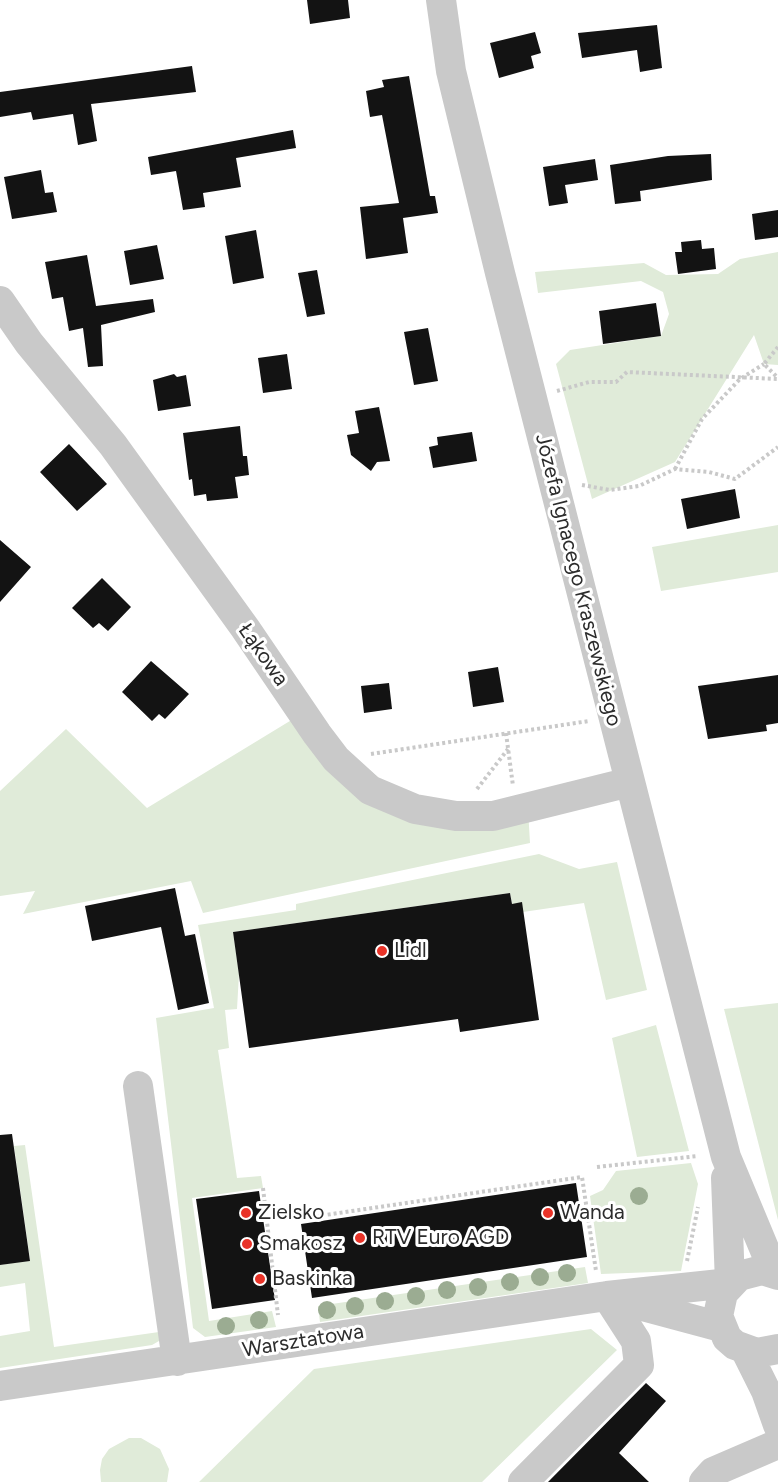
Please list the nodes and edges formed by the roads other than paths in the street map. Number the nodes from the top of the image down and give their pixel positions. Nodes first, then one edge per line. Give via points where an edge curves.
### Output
1 (441, 0) edge
2 (0, 301) edge
3 (630, 782) junction
4 (138, 1086) dead end
5 (709, 1159) junction
6 (776, 1273) edge
7 (730, 1283) junction
8 (602, 1288) junction
9 (721, 1327) junction
10 (778, 1349) edge
11 (746, 1351) junction
12 (177, 1361) junction
13 (0, 1386) edge
14 (778, 1425) edge
15 (778, 1444) edge
16 (523, 1482) edge
17 (704, 1482) edge

1 - 3 street, Józefa Ignacego Kraszewskiego via 451,70 600,722
2 - 3 street, Łąkowa via 29,343 113,445 336,759 370,790 415,809 456,816 493,816
3 - 5 street, Józefa Ignacego Kraszewskiego
4 - 12 street
5 - 6 street, Józefa Ignacego Kraszewskiego
5 - 7 street, Józefa Ignacego Kraszewskiego
6 - 7 street, Warsztatowa via 750,1271
7 - 8 street, Warsztatowa
7 - 9 street via 719,1304
8 - 9 street, Warsztatowa
8 - 12 street, Warsztatowa
8 - 16 street via 636,1341 639,1365
9 - 11 street via 727,1338
10 - 11 street
11 - 14 street
12 - 13 street, Warsztatowa
15 - 17 street via 713,1472

